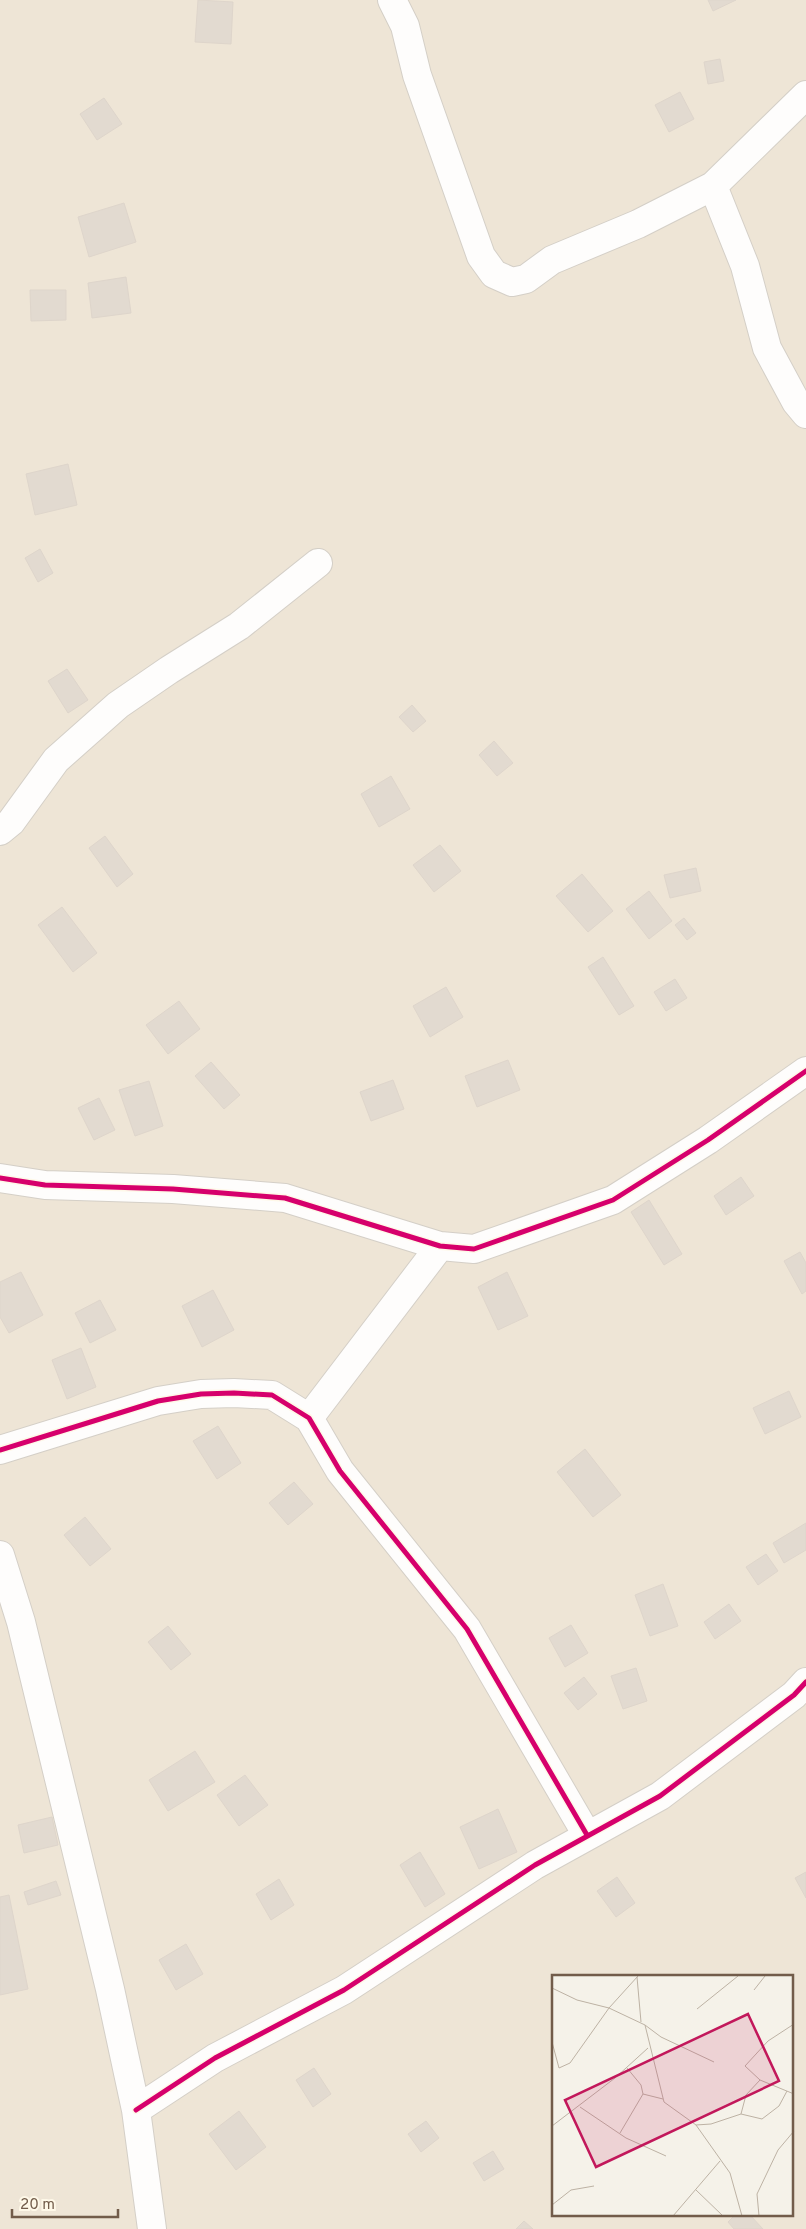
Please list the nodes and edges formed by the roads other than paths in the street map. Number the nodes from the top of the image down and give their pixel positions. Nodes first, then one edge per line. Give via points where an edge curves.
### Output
1 (392, 0) edge
2 (806, 95) edge
3 (713, 186) junction
4 (806, 414) edge
5 (318, 563) dead end
6 (0, 831) edge
7 (806, 1071) edge
8 (0, 1178) edge
9 (440, 1246) junction
10 (309, 1418) junction
11 (0, 1450) edge
12 (0, 1556) edge
13 (806, 1682) edge
14 (587, 1835) junction
15 (136, 2110) junction
16 (152, 2229) edge

1 - 3 street via 405,26 417,75 481,256 494,274 512,282 526,279 552,260 638,224
2 - 3 street
3 - 4 street via 745,266 767,348 796,402
5 - 6 street via 239,626 118,705 56,760 11,822
7 - 9 street via 708,1140 614,1200 474,1250
8 - 9 street via 45,1185 173,1189 285,1198
9 - 10 street
10 - 11 street via 272,1396 201,1394 158,1401
10 - 14 street via 340,1471 467,1629
12 - 15 street via 21,1622 108,1980
13 - 14 street via 794,1695 660,1796
14 - 15 street via 518,1875 344,1990 215,2058
15 - 16 street

